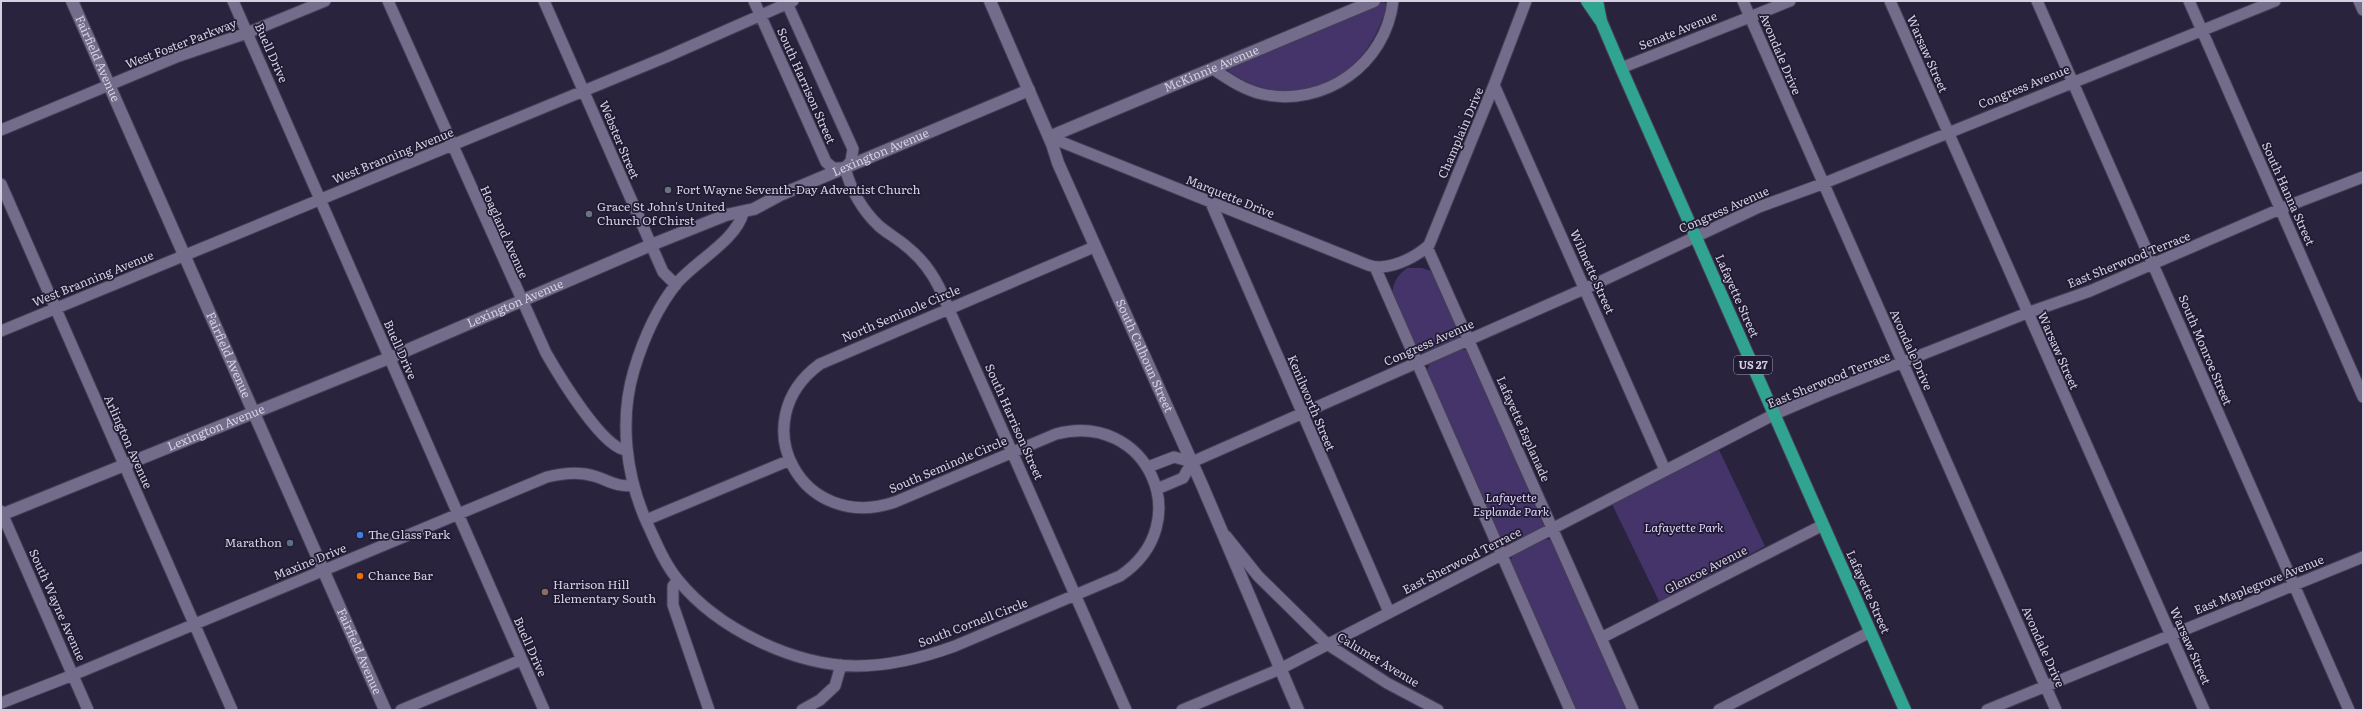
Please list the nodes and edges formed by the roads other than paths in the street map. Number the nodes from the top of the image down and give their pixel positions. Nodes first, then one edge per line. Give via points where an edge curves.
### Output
1 (72, 1) edge
2 (233, 1) edge
3 (325, 1) edge
4 (388, 1) edge
5 (544, 1) edge
6 (754, 1) edge
7 (990, 1) edge
8 (1374, 1) edge
9 (1393, 1) edge
10 (1526, 1) edge
11 (1587, 1) edge
12 (1597, 1) edge
13 (1743, 1) edge
14 (1790, 1) edge
15 (1890, 1) edge
16 (2037, 1) edge
17 (2189, 1) edge
18 (2275, 1) edge
19 (2359, 1) edge
20 (789, 2) edge
21 (2363, 10) edge
22 (760, 15) junction
23 (1750, 16) junction
24 (1601, 21) junction
25 (2202, 31) junction
26 (247, 33) junction
27 (1621, 68) junction
28 (1213, 69) junction
29 (2072, 82) junction
30 (1494, 85) junction
31 (109, 86) junction
32 (1029, 90) junction
33 (584, 91) junction
34 (1, 130) edge
35 (1947, 133) junction
36 (1049, 137) junction
37 (452, 145) junction
38 (845, 168) junction
39 (2363, 177) edge
40 (1, 184) edge
41 (1822, 184) junction
42 (320, 200) junction
43 (1211, 203) junction
44 (2280, 209) junction
45 (743, 213) junction
46 (1695, 236) junction
47 (651, 245) junction
48 (1094, 247) junction
49 (1427, 247) junction
50 (185, 255) junction
51 (2154, 265) junction
52 (1376, 267) junction
53 (676, 284) junction
54 (1585, 288) junction
55 (521, 302) junction
56 (56, 308) junction
57 (950, 308) junction
58 (2027, 313) junction
59 (1, 331) edge
60 (1470, 339) junction
61 (389, 358) junction
62 (1417, 362) junction
63 (1903, 363) junction
64 (2363, 397) edge
65 (252, 412) junction
66 (1301, 413) junction
67 (1775, 414) junction
68 (627, 450) junction
69 (1012, 452) junction
70 (790, 460) junction
71 (1192, 462) junction
72 (124, 464) junction
73 (1148, 467) junction
74 (1665, 470) junction
75 (633, 485) junction
76 (1157, 489) junction
77 (1, 513) edge
78 (458, 514) junction
79 (646, 520) junction
80 (1823, 525) junction
81 (1221, 529) junction
82 (1553, 529) junction
83 (1502, 556) junction
84 (2363, 557) edge
85 (322, 571) junction
86 (1258, 576) junction
87 (678, 580) junction
88 (1244, 584) junction
89 (2292, 584) junction
90 (1076, 595) junction
91 (1389, 612) junction
92 (194, 625) junction
93 (1870, 632) junction
94 (2171, 635) junction
95 (1601, 638) junction
96 (1327, 644) junction
97 (521, 660) junction
98 (841, 665) junction
99 (1280, 669) junction
100 (73, 675) junction
101 (2046, 686) junction
102 (1, 703) edge
103 (88, 710) edge
104 (232, 710) edge
105 (385, 710) edge
106 (401, 710) edge
107 (544, 710) edge
108 (709, 710) edge
109 (802, 710) edge
110 (1126, 710) edge
111 (1182, 710) edge
112 (1298, 710) edge
113 (1438, 710) edge
114 (1570, 710) edge
115 (1633, 710) edge
116 (1720, 710) edge
117 (1905, 710) edge
118 (1987, 710) edge
119 (2056, 710) edge
120 (2204, 710) edge
121 (2349, 710) edge

1 - 31 street, Fairfield Avenue
2 - 26 street, Buell Drive
3 - 26 street, West Foster Parkway
4 - 37 street, Hoagland Avenue
5 - 33 street, Webster Street
6 - 22 street, South Harrison Street
7 - 32 street, South Calhoun Street
8 - 28 street, McKinnie Avenue
9 - 28 street via 1385,31 1371,56 1348,77 1320,92 1288,97 1262,94 1228,79
10 - 30 street, Champlain Drive
11 - 24 highway, US 27
12 - 24 highway, Lafayette Street / US 27
13 - 23 street, Avondale Drive
14 - 23 street, Senate Avenue
15 - 35 street, Warsaw Street
16 - 29 street, South Monroe Street
17 - 25 street, South Hanna Street
18 - 25 street, Congress Avenue
19 - 21 street
20 - 22 street, West Branning Avenue
20 - 38 street, South Harrison Street via 853,149 851,161
22 - 33 street, West Branning Avenue
22 - 38 street, South Harrison Street via 826,162 834,168
23 - 27 street, Senate Avenue
23 - 41 street, Avondale Drive
24 - 27 highway, Lafayette Street / US 27
25 - 29 street, Congress Avenue
25 - 44 street, South Hanna Street
26 - 31 street, West Foster Parkway via 179,56
26 - 42 street, Buell Drive
27 - 46 highway, Lafayette Street / US 27
28 - 36 street, McKinnie Avenue
29 - 35 street, Congress Avenue
29 - 51 street, South Monroe Street
30 - 49 street, Champlain Drive
30 - 54 street, Wilmette Street
31 - 34 street, West Foster Parkway
31 - 50 street, Fairfield Avenue
32 - 36 street, South Calhoun Street
32 - 38 street, Lexington Avenue
33 - 37 street, West Branning Avenue
33 - 47 street, Webster Street
35 - 41 street, Congress Avenue
35 - 58 street, Warsaw Street
36 - 43 street, Marquette Drive
36 - 48 street, South Calhoun Street
37 - 42 street, West Branning Avenue
37 - 55 street, Hoagland Avenue
38 - 45 street, Lexington Avenue
38 - 57 street, South Harrison Street via 849,182 866,211 880,226 914,252 936,280
39 - 44 street, East Sherwood Terrace
40 - 56 street, Arlington Avenue
41 - 46 street, Congress Avenue via 1759,207
41 - 63 street, Avondale Drive
42 - 50 street, West Branning Avenue
42 - 61 street, Buell Drive
43 - 52 street, Marquette Drive
43 - 66 street, Kenilworth Street
44 - 51 street, East Sherwood Terrace
44 - 64 street, South Hanna Street
45 - 47 street, Lexington Avenue via 726,215
45 - 53 street, South Cornell Circle via 738,227
46 - 54 street, Congress Avenue
46 - 67 highway, Lafayette Street / US 27
47 - 53 street, Webster Street via 663,272
47 - 55 street, Lexington Avenue
48 - 57 street, North Seminole Circle
48 - 71 street, South Calhoun Street
49 - 52 street via 1422,252 1403,260
49 - 60 street, Lafayette Esplanade
50 - 56 street, West Branning Avenue
50 - 65 street, Fairfield Avenue
51 - 58 street, East Sherwood Terrace
51 - 89 street, South Monroe Street
52 - 62 street
53 - 68 street, South Cornell Circle via 649,329 634,372 628,403
54 - 60 street, Congress Avenue
54 - 74 street, Wilmette Street
55 - 61 street, Lexington Avenue
55 - 68 street, Hoagland Avenue via 546,353 569,390 609,441 621,450
56 - 59 street, West Branning Avenue
56 - 72 street, Arlington Avenue
57 - 69 street, South Harrison Street
57 - 70 street, North Seminole Circle via 829,359 813,369 797,387 786,412 784,438
58 - 63 street, East Sherwood Terrace
58 - 94 street, Warsaw Street
60 - 62 street, Congress Avenue
60 - 82 street, Lafayette Esplanade
61 - 65 street, Lexington Avenue
61 - 78 street, Buell Drive
62 - 66 street, Congress Avenue
62 - 83 street
63 - 67 street, East Sherwood Terrace
63 - 101 street, Avondale Drive
65 - 72 street, Lexington Avenue
65 - 85 street, Fairfield Avenue
66 - 71 street, Congress Avenue
66 - 91 street, Kenilworth Street
67 - 74 street, East Sherwood Terrace
67 - 80 highway, Lafayette Street / US 27
68 - 75 street, South Cornell Circle
69 - 70 street, South Seminole Circle via 895,502 862,509 834,504 820,496 799,477
69 - 73 street, South Seminole Circle via 1065,432 1093,431 1118,440
69 - 90 street, South Harrison Street
70 - 79 street
71 - 73 street via 1174,457
71 - 76 street via 1184,478
71 - 81 street, South Calhoun Street
72 - 77 street, Lexington Avenue
72 - 92 street, Arlington Avenue
73 - 76 street, South Cornell Circle
74 - 82 street, East Sherwood Terrace
75 - 78 street, Maxine Drive via 619,486 593,476 562,474 542,479
75 - 79 street, South Cornell Circle
76 - 90 street, South Cornell Circle via 1159,508 1156,529 1143,555 1120,576
77 - 100 street, South Wayne Avenue
78 - 85 street, Maxine Drive
78 - 97 street, Buell Drive
79 - 87 street, South Cornell Circle via 660,551
80 - 93 highway, Lafayette Street / US 27
80 - 95 street, Glencoe Avenue
81 - 86 street, Calumet Avenue
81 - 88 street, South Calhoun Street
82 - 83 street, East Sherwood Terrace
82 - 95 street, Lafayette Esplanade
83 - 91 street, East Sherwood Terrace
83 - 114 street
84 - 89 street, East Maplegrove Avenue
85 - 92 street, Maxine Drive
85 - 105 street, Fairfield Avenue
86 - 88 street
86 - 96 street, Calumet Avenue
87 - 98 street, South Cornell Circle via 718,616 749,636 794,655
87 - 108 street via 673,586 673,605
88 - 99 street, South Calhoun Street
89 - 94 street, East Maplegrove Avenue
89 - 121 street, South Monroe Street
90 - 98 street, South Cornell Circle via 933,654 892,664
90 - 110 street, South Harrison Street
91 - 96 street, East Sherwood Terrace
92 - 100 street, Maxine Drive
92 - 104 street, Arlington Avenue
93 - 116 street
93 - 117 highway, Lafayette Street / US 27
94 - 101 street, East Maplegrove Avenue
94 - 120 street, Warsaw Street
95 - 115 street, Lafayette Esplanade
96 - 99 street, East Sherwood Terrace
96 - 113 street, Calumet Avenue via 1387,683
97 - 106 street
97 - 107 street, Buell Drive
98 - 109 street via 836,686 820,700
99 - 111 street, East Sherwood Terrace
99 - 112 street, South Calhoun Street
100 - 102 street, Maxine Drive
100 - 103 street, South Wayne Avenue
101 - 118 street, East Maplegrove Avenue
101 - 119 street, Avondale Drive

